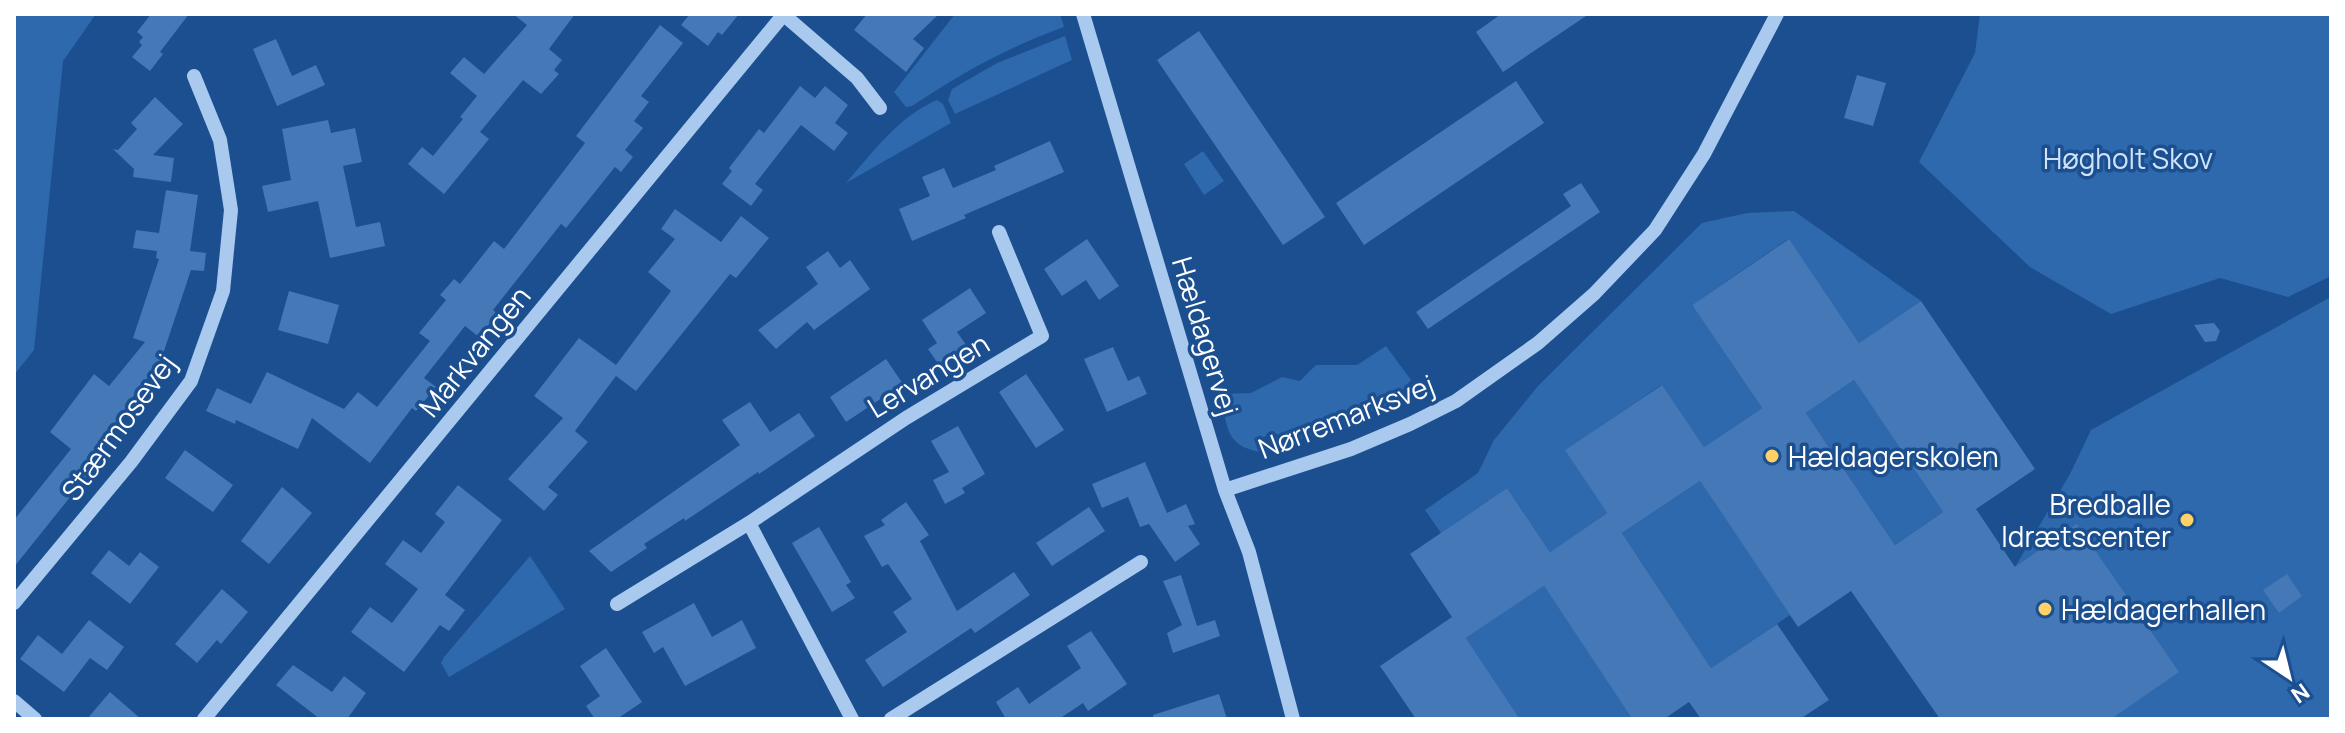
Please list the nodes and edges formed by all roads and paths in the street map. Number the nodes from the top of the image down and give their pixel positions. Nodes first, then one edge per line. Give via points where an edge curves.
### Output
1 (784, 14) edge
2 (1083, 14) edge
3 (1777, 14) edge
4 (194, 76) dead end
5 (880, 108) dead end
6 (999, 232) dead end
7 (1225, 490) junction
8 (749, 523) junction
9 (1141, 562) dead end
10 (14, 603) edge
11 (617, 604) dead end
12 (204, 719) edge
13 (852, 719) edge
14 (891, 719) edge
15 (1293, 719) edge

1 - 5 street, Markvangen via 857,78
1 - 12 street, Markvangen
2 - 7 street, Hældagervej
3 - 7 street, Nørremarksvej via 1704,154 1655,230 1538,343 1456,401 1410,424
4 - 10 street, Stærmosevej via 220,140 231,210 223,291 191,381
6 - 8 street, Lervangen via 1042,336 861,446
7 - 15 street, Hældagervej via 1249,552
8 - 11 street, Lervangen
8 - 13 street
9 - 14 street

